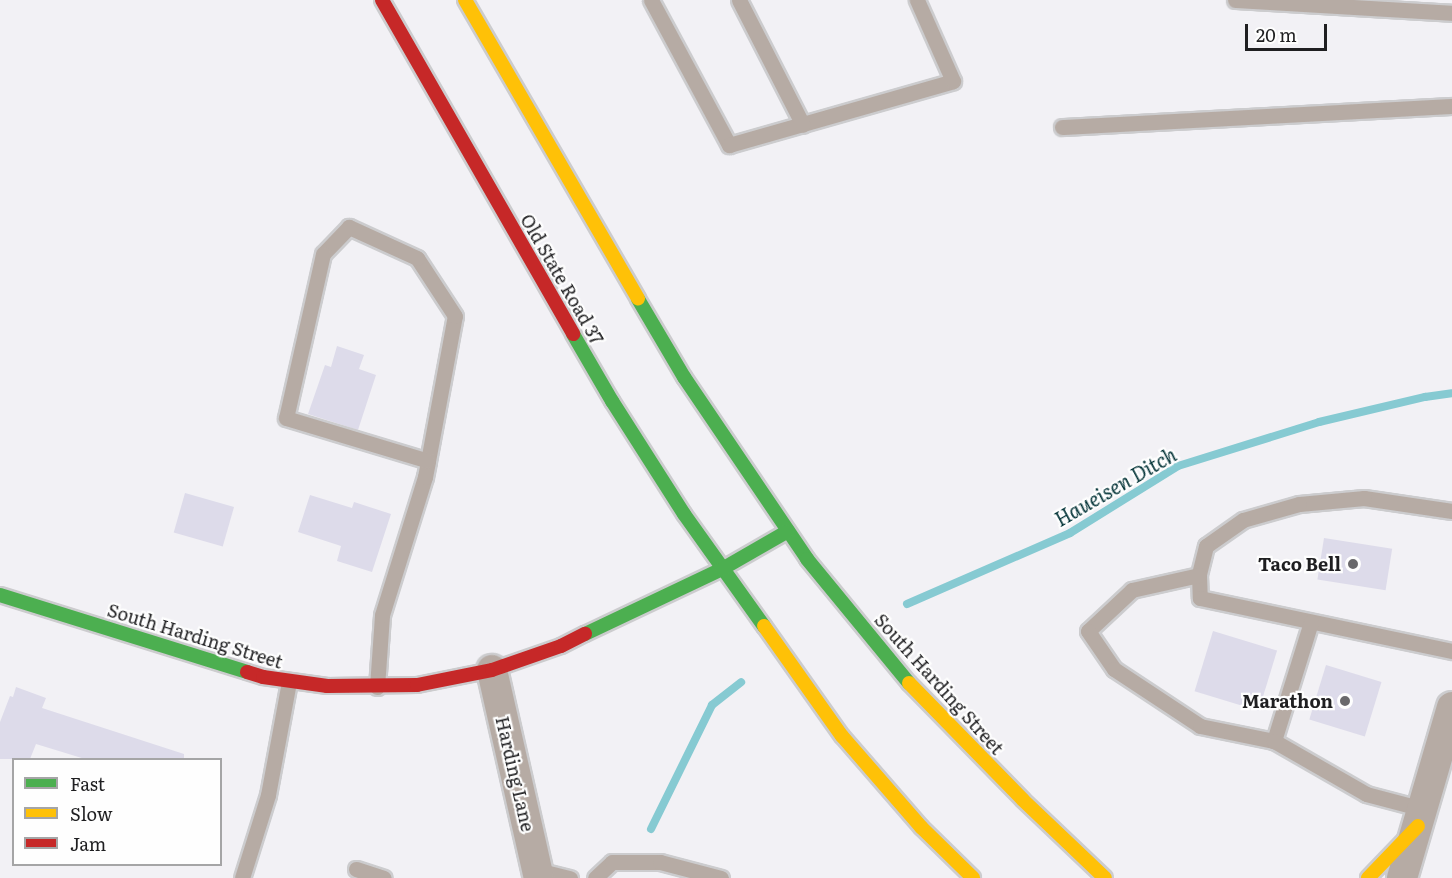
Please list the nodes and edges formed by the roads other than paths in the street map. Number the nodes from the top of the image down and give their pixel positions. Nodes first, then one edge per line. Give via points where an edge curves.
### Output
1 (382, 0) edge
2 (465, 0) edge
3 (651, 0) edge
4 (739, 0) edge
5 (917, 0) edge
6 (1235, 0) edge
7 (1452, 14) edge
8 (1452, 106) edge
9 (803, 125) junction
10 (1062, 127) dead end
11 (428, 460) junction
12 (1452, 511) edge
13 (788, 531) junction
14 (722, 569) junction
15 (1199, 575) junction
16 (0, 595) edge
17 (1311, 622) junction
18 (1452, 651) edge
19 (492, 670) junction
20 (289, 682) junction
21 (377, 687) junction
22 (1452, 707) edge
23 (1274, 741) junction
24 (1446, 745) edge
25 (1421, 818) junction
26 (356, 869) dead end
27 (538, 874) edge
28 (242, 878) edge
29 (384, 878) edge
30 (570, 878) edge
31 (595, 878) edge
32 (721, 878) edge
33 (973, 878) edge
34 (1105, 878) edge
35 (1368, 878) edge
36 (1402, 878) edge

1 - 14 main road, Old State Road 37 via 612,401
2 - 13 main road via 684,377
3 - 9 lane via 729,144
4 - 9 lane
5 - 9 lane via 953,81
6 - 7 lane
8 - 10 lane
11 - 11 lane via 455,316 417,258 350,227 323,254 286,418
11 - 21 lane via 382,615
12 - 15 lane via 1365,498 1299,504 1243,520 1206,546
13 - 14 main road, South Harding Street
13 - 34 main road, South Harding Street via 905,679
14 - 19 main road, South Harding Street via 561,646
14 - 33 main road via 842,736 921,827
15 - 17 lane via 1200,598
15 - 23 lane via 1132,590 1088,631 1114,669 1200,726
16 - 20 main road, South Harding Street via 250,674
17 - 18 lane
17 - 23 lane
19 - 21 main road, South Harding Street via 442,681
19 - 27 street, Harding Lane
20 - 21 main road, South Harding Street
20 - 28 lane via 268,795
22 - 24 street
23 - 25 lane via 1366,794
24 - 25 street
25 - 35 main road
25 - 36 street
26 - 29 lane
27 - 30 lane
31 - 32 lane via 612,862 660,862

